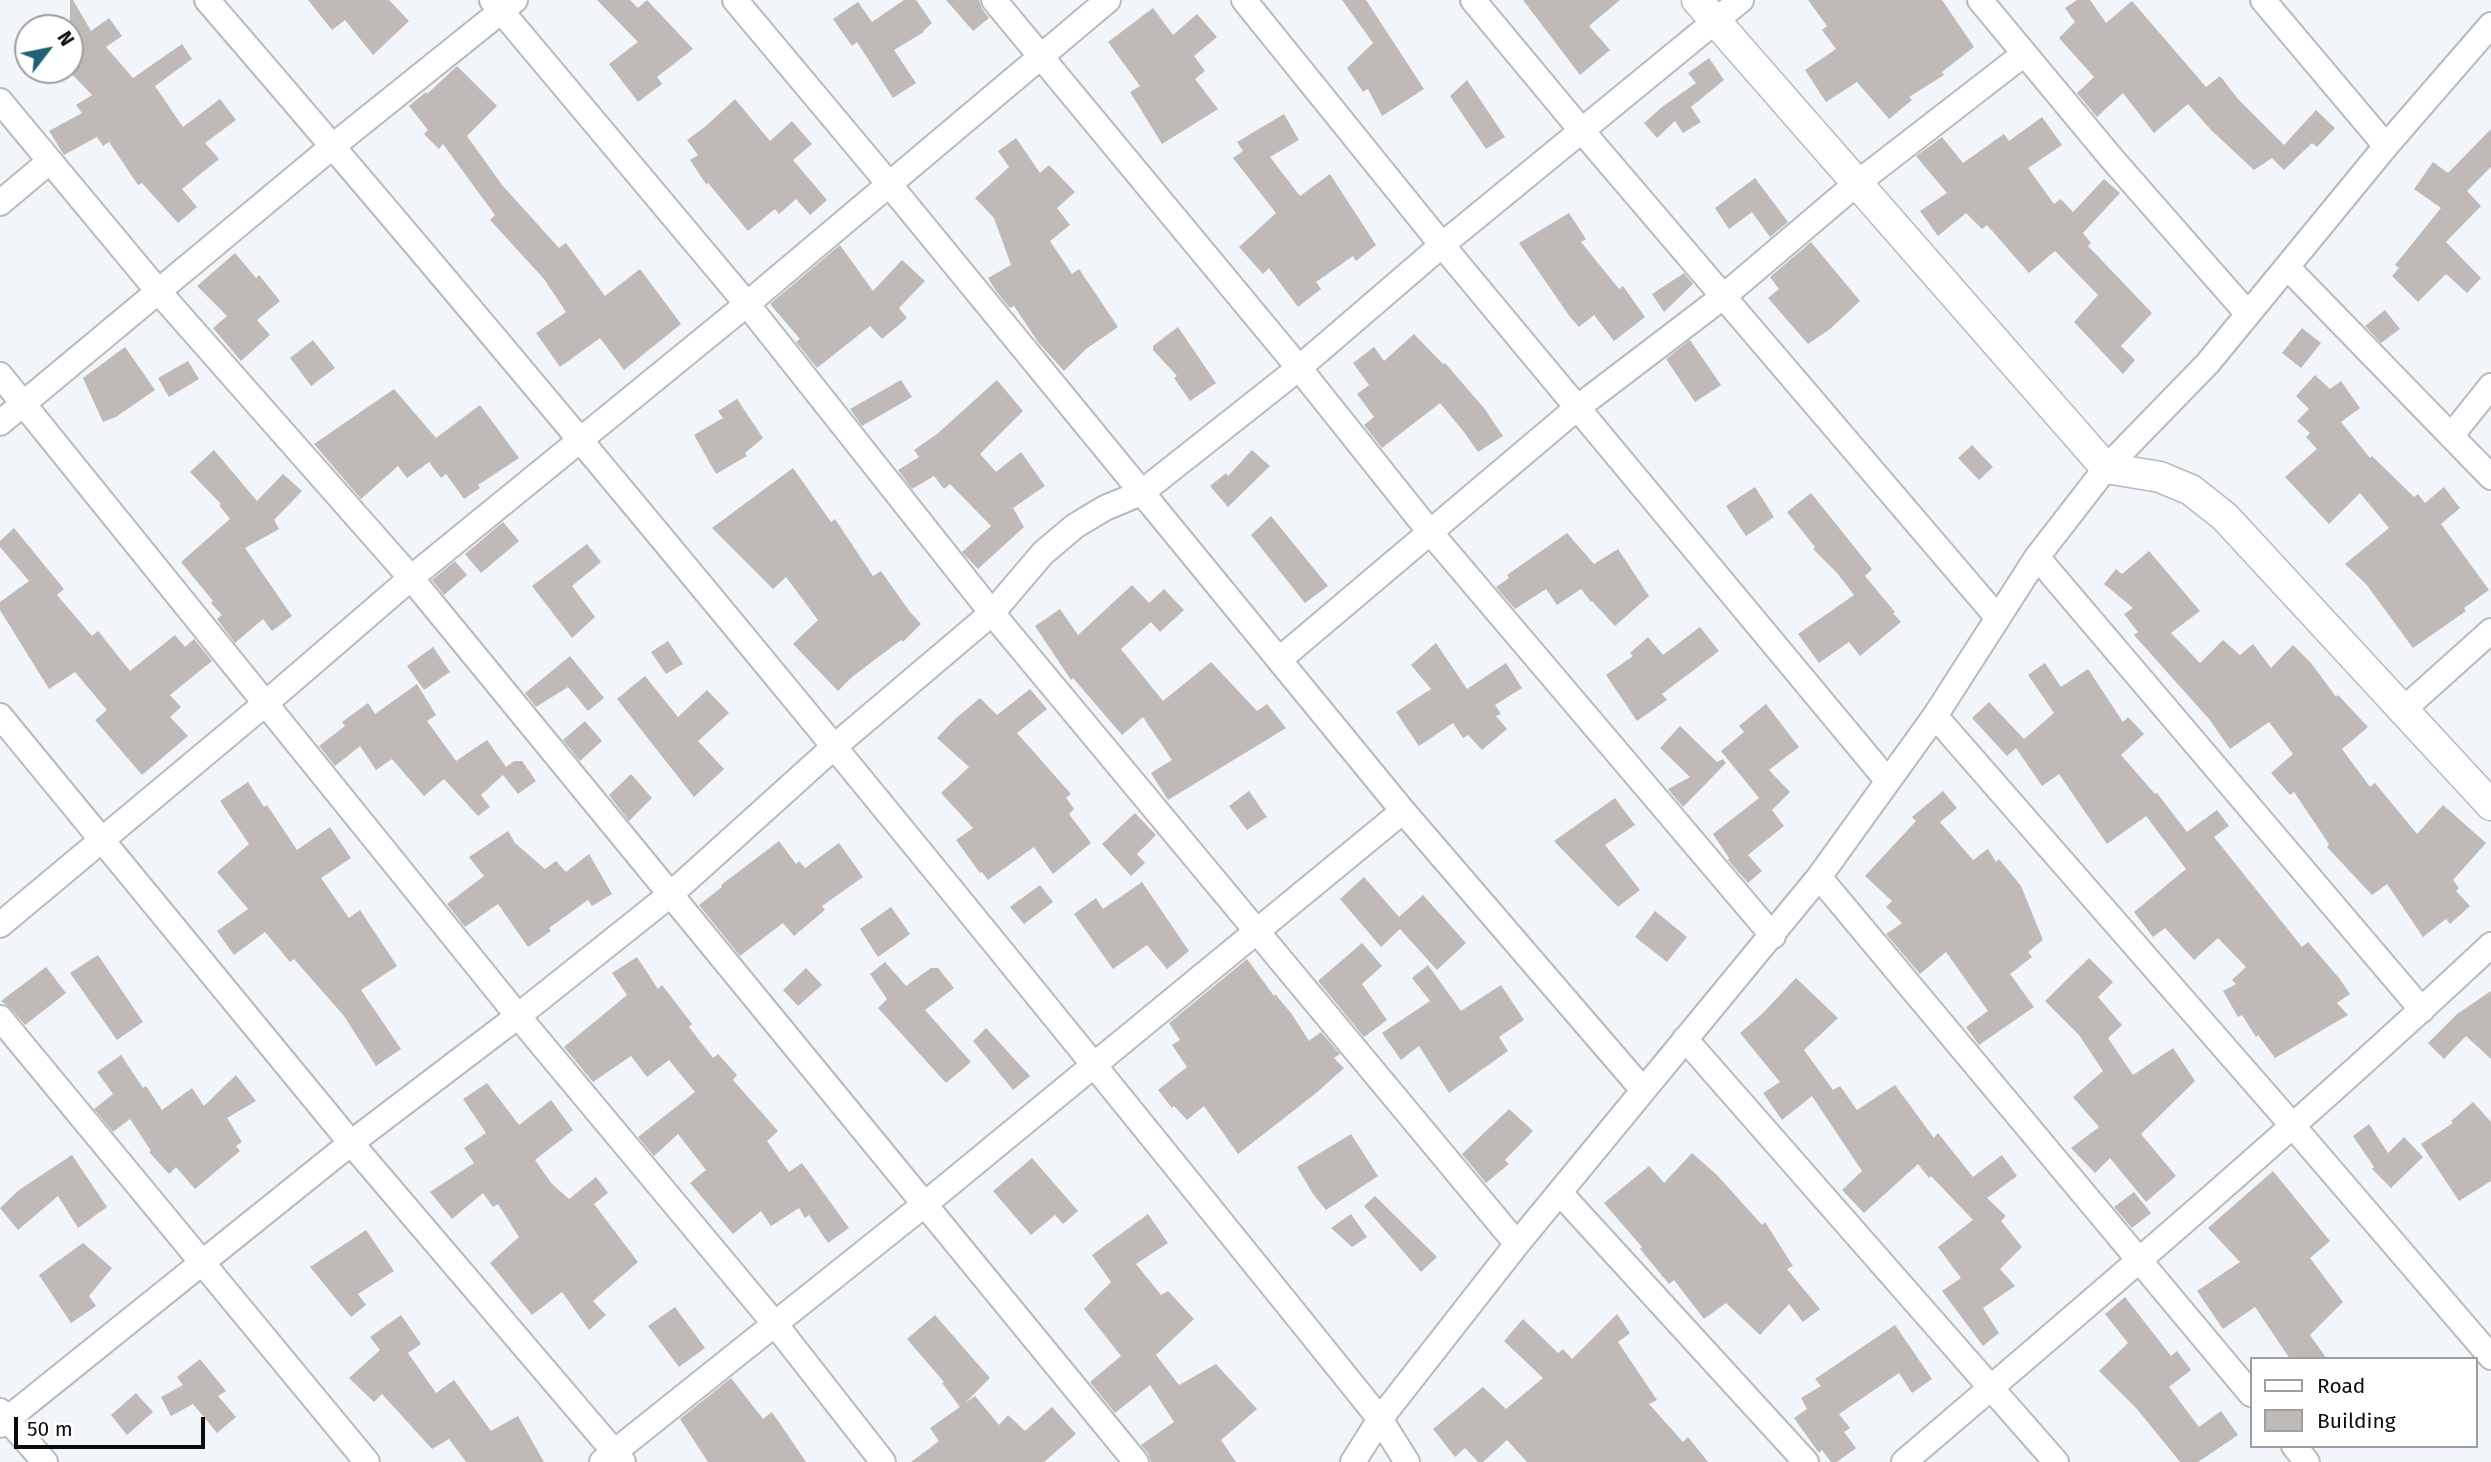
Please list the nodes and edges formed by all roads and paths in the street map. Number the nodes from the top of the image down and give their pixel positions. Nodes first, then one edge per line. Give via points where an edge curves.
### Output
1 (207, 0) edge
2 (735, 0) edge
3 (994, 0) edge
4 (1108, 0) edge
5 (1244, 0) edge
6 (1473, 0) edge
7 (1741, 0) edge
8 (1980, 0) edge
9 (2263, 0) edge
10 (503, 4) edge
11 (1706, 11) edge
12 (2491, 25) edge
13 (2024, 54) junction
14 (1040, 55) junction
15 (0, 101) edge
16 (1582, 131) junction
17 (333, 145) junction
18 (2386, 146) junction
19 (50, 161) junction
20 (889, 184) junction
21 (1856, 184) junction
22 (0, 202) edge
23 (1442, 245) junction
24 (2287, 267) junction
25 (158, 291) junction
26 (1724, 296) junction
27 (747, 304) junction
28 (2248, 314) junction
29 (1299, 368) junction
30 (0, 375) edge
31 (2491, 386) edge
32 (24, 404) junction
33 (1577, 408) junction
34 (0, 423) edge
35 (2451, 436) junction
36 (580, 440) junction
37 (2106, 468) junction
38 (2491, 477) edge
39 (1141, 493) junction
40 (1430, 532) junction
41 (2037, 557) junction
42 (411, 578) junction
43 (992, 613) junction
44 (1998, 618) junction
45 (2491, 631) edge
46 (1280, 659) junction
47 (266, 703) junction
48 (2404, 709) junction
49 (0, 716) edge
50 (1935, 716) junction
51 (835, 746) junction
52 (1887, 780) junction
53 (2491, 805) edge
54 (1402, 811) junction
55 (102, 839) junction
56 (1819, 877) junction
57 (671, 894) junction
58 (0, 925) edge
59 (1257, 931) junction
60 (1773, 936) junction
61 (2491, 945) edge
62 (2422, 1010) junction
63 (518, 1016) junction
64 (0, 1018) edge
65 (1685, 1039) junction
66 (1094, 1064) junction
67 (1643, 1090) junction
68 (2292, 1125) junction
69 (351, 1143) junction
70 (1560, 1193) junction
71 (925, 1204) junction
72 (1517, 1244) junction
73 (2140, 1259) junction
74 (203, 1261) junction
75 (775, 1324) junction
76 (2491, 1357) edge
77 (1992, 1387) junction
78 (2250, 1393) edge
79 (2, 1419) edge
80 (1380, 1419) junction
81 (2296, 1448) edge
82 (613, 1459) edge
83 (45, 1462) edge
84 (367, 1462) edge
85 (883, 1462) edge
86 (1136, 1462) edge
87 (1353, 1462) edge
88 (1407, 1462) edge
89 (1806, 1462) edge
90 (1904, 1462) edge
91 (2056, 1462) edge
92 (2307, 1462) edge

1 - 17 street
2 - 20 street
3 - 14 street
4 - 14 street
5 - 23 street
6 - 16 street
7 - 11 street
8 - 13 street
9 - 18 street
10 - 17 street
10 - 27 street
11 - 16 street
11 - 21 street
12 - 18 street
13 - 21 street
13 - 28 street
14 - 20 street
14 - 29 street
15 - 19 street
16 - 23 street
16 - 26 street
17 - 25 street
17 - 36 street
18 - 24 street
19 - 22 street
19 - 25 street
20 - 27 street
20 - 39 street
21 - 26 street
21 - 37 street
23 - 29 street
23 - 33 street
24 - 28 street
24 - 35 street
25 - 32 street
25 - 42 street
26 - 33 street
26 - 44 street
27 - 36 street
27 - 43 street
28 - 37 street via 2208,363
29 - 39 street
29 - 40 street
30 - 32 street
31 - 35 street
32 - 34 street
32 - 47 street
33 - 40 street
33 - 52 street
35 - 38 street
36 - 42 street
36 - 51 street
37 - 41 street
37 - 48 street via 2160,477 2191,490 2216,510
39 - 43 street via 1075,526 1043,553
39 - 46 street
40 - 46 street
40 - 60 street
41 - 44 street
41 - 62 street
42 - 47 street
42 - 57 street
43 - 51 street
43 - 59 street
44 - 50 street
45 - 48 street
46 - 54 street
47 - 55 street
47 - 63 street
48 - 53 street
49 - 55 street
50 - 52 street
50 - 68 street
51 - 57 street
51 - 66 street
52 - 56 street
54 - 59 street
54 - 67 street
55 - 58 street
55 - 69 street
56 - 60 street
56 - 73 street
57 - 63 street
57 - 71 street
59 - 66 street
59 - 72 street
60 - 65 street
61 - 62 street
62 - 68 street
63 - 69 street
63 - 75 street
64 - 74 street
65 - 67 street
65 - 77 street
66 - 71 street
66 - 80 street
67 - 70 street
68 - 73 street
68 - 76 street
69 - 74 street
69 - 82 street
70 - 72 street
70 - 89 street
71 - 75 street
71 - 86 street
72 - 80 street
73 - 77 street
73 - 78 street
74 - 79 street
74 - 84 street
75 - 82 street
75 - 85 street
77 - 90 street
77 - 91 street
79 - 83 street
80 - 87 street
80 - 88 street
81 - 92 street

